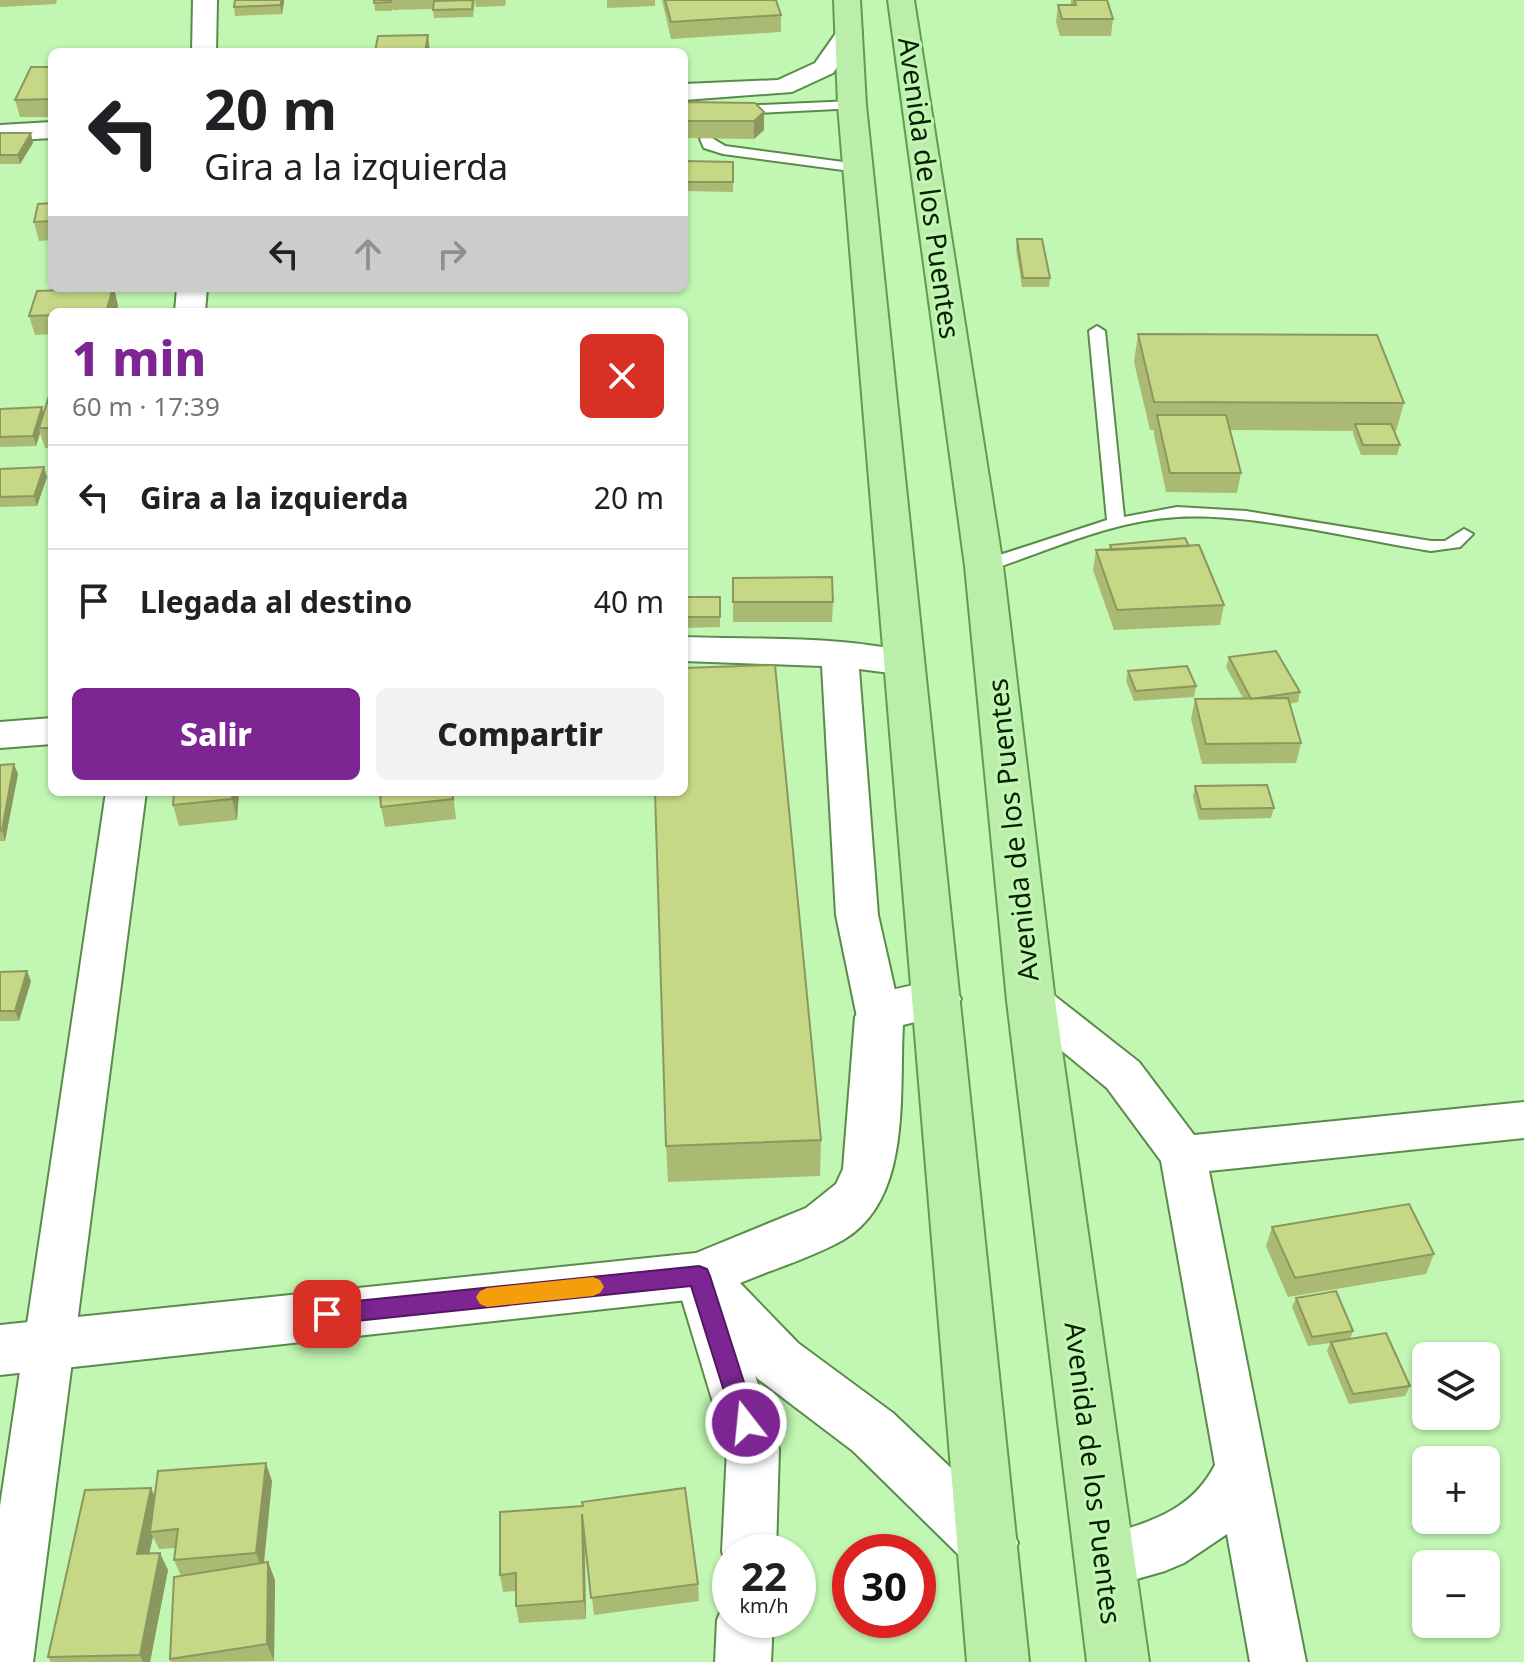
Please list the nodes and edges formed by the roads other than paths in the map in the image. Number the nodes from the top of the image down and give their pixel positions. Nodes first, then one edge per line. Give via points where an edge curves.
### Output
1 (205, 0) edge
2 (901, 0) edge
3 (848, 15) edge
4 (204, 48) edge
5 (688, 92) edge
6 (852, 105) junction
7 (720, 112) edge
8 (48, 130) edge
9 (0, 133) edge
10 (707, 139) edge
11 (858, 168) junction
12 (1097, 331) dead end
13 (1116, 523) junction
14 (1464, 534) dead end
15 (984, 566) junction
16 (688, 649) edge
17 (840, 655) junction
18 (906, 663) junction
19 (48, 731) edge
20 (0, 735) edge
21 (125, 796) edge
22 (937, 999) junction
23 (1031, 1001) junction
24 (879, 1017) junction
25 (1524, 1120) edge
26 (1183, 1155) junction
27 (699, 1276) junction
28 (24, 1346) edge
29 (1240, 1470) junction
30 (750, 1534) edge
31 (988, 1543) junction
32 (1105, 1562) junction
33 (744, 1638) edge
34 (5, 1662) edge
35 (743, 1662) edge
36 (998, 1662) edge
37 (1118, 1662) edge
38 (1278, 1662) edge

1 - 4 street
2 - 15 main road, Avenida de los Puentes
3 - 5 street via 824,68 783,87
3 - 6 main road, Avenida de los Puentes
6 - 7 lane
6 - 11 main road, Avenida de los Puentes
8 - 9 street
10 - 11 lane via 723,150
11 - 18 main road, Avenida de los Puentes
12 - 13 lane
13 - 14 lane via 1177,512 1219,514 1448,547
13 - 15 lane
15 - 23 main road, Avenida de los Puentes
16 - 17 street
17 - 18 street
17 - 24 street via 857,915
18 - 22 main road, Avenida de los Puentes
19 - 20 street
21 - 28 street
22 - 24 street via 890,1009
22 - 31 main road, Avenida de los Puentes
23 - 26 street via 1123,1075
23 - 32 main road, Avenida de los Puentes
24 - 27 street via 869,1169 855,1199 825,1224
25 - 26 street
26 - 29 street
27 - 28 street
27 - 30 street via 753,1449
27 - 31 street via 778,1361 873,1432
28 - 34 street
29 - 32 street via 1221,1507 1165,1545
29 - 38 street
31 - 36 main road, Avenida de los Puentes
32 - 37 main road, Avenida de los Puentes
33 - 35 street

